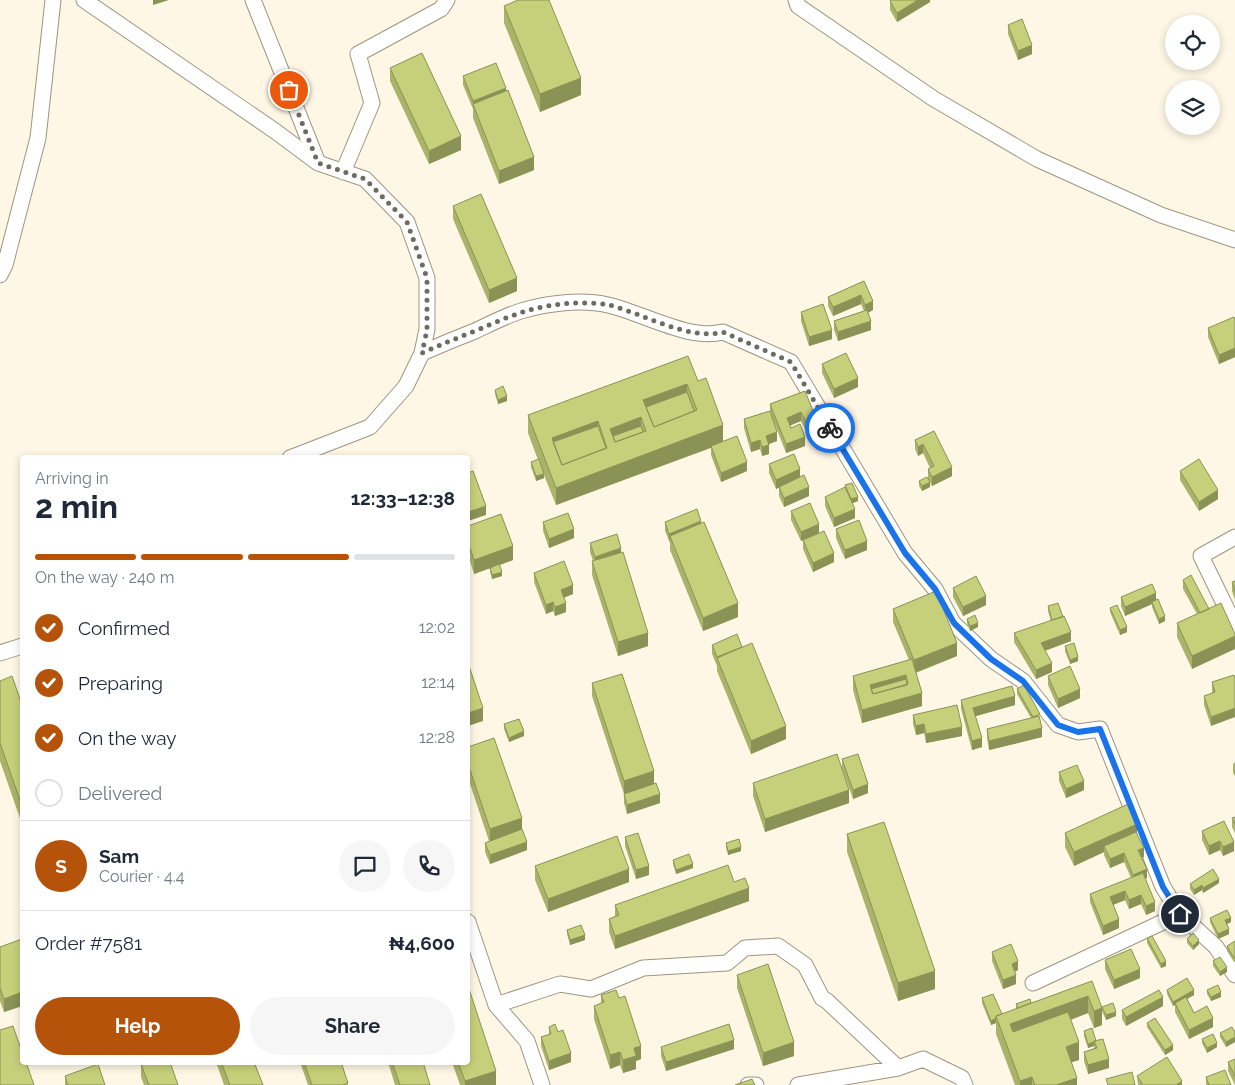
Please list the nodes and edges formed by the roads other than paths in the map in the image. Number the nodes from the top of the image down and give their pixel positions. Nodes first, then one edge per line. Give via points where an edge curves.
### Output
1 (53, 0) edge
2 (84, 0) edge
3 (253, 0) edge
4 (447, 0) edge
5 (796, 0) edge
6 (318, 163) junction
7 (343, 172) junction
8 (1235, 240) edge
9 (0, 275) edge
10 (422, 353) junction
11 (298, 455) edge
12 (1235, 532) edge
13 (1235, 626) edge
14 (20, 647) edge
15 (0, 653) edge
16 (1180, 914) junction
17 (470, 928) edge
18 (1235, 975) edge
19 (1033, 983) dead end
20 (496, 1005) junction
21 (898, 1068) junction
22 (542, 1085) edge
23 (748, 1085) edge
24 (756, 1085) edge
25 (798, 1085) edge
26 (965, 1085) edge

1 - 9 street via 38,138
2 - 6 street
3 - 6 street
4 - 7 street via 440,9 358,54 372,103
5 - 8 street via 798,6 934,99 1036,159 1161,215
6 - 7 street
7 - 10 street via 365,179 407,222 427,278 427,330
10 - 11 street via 406,386 370,427
10 - 16 street via 520,312 543,306 588,303 628,311 686,331 723,332 791,362 905,553 935,589 954,623 991,659 1023,681 1058,725 1078,732 1100,729 1163,887
12 - 13 street via 1201,556
14 - 15 street
16 - 18 street via 1216,947
16 - 19 street
17 - 20 street
20 - 21 street via 560,984 591,989 643,968 728,963 745,948 778,946 805,965 822,998
20 - 22 street via 527,1041
21 - 25 street
21 - 26 street via 923,1059 962,1078
23 - 24 street

